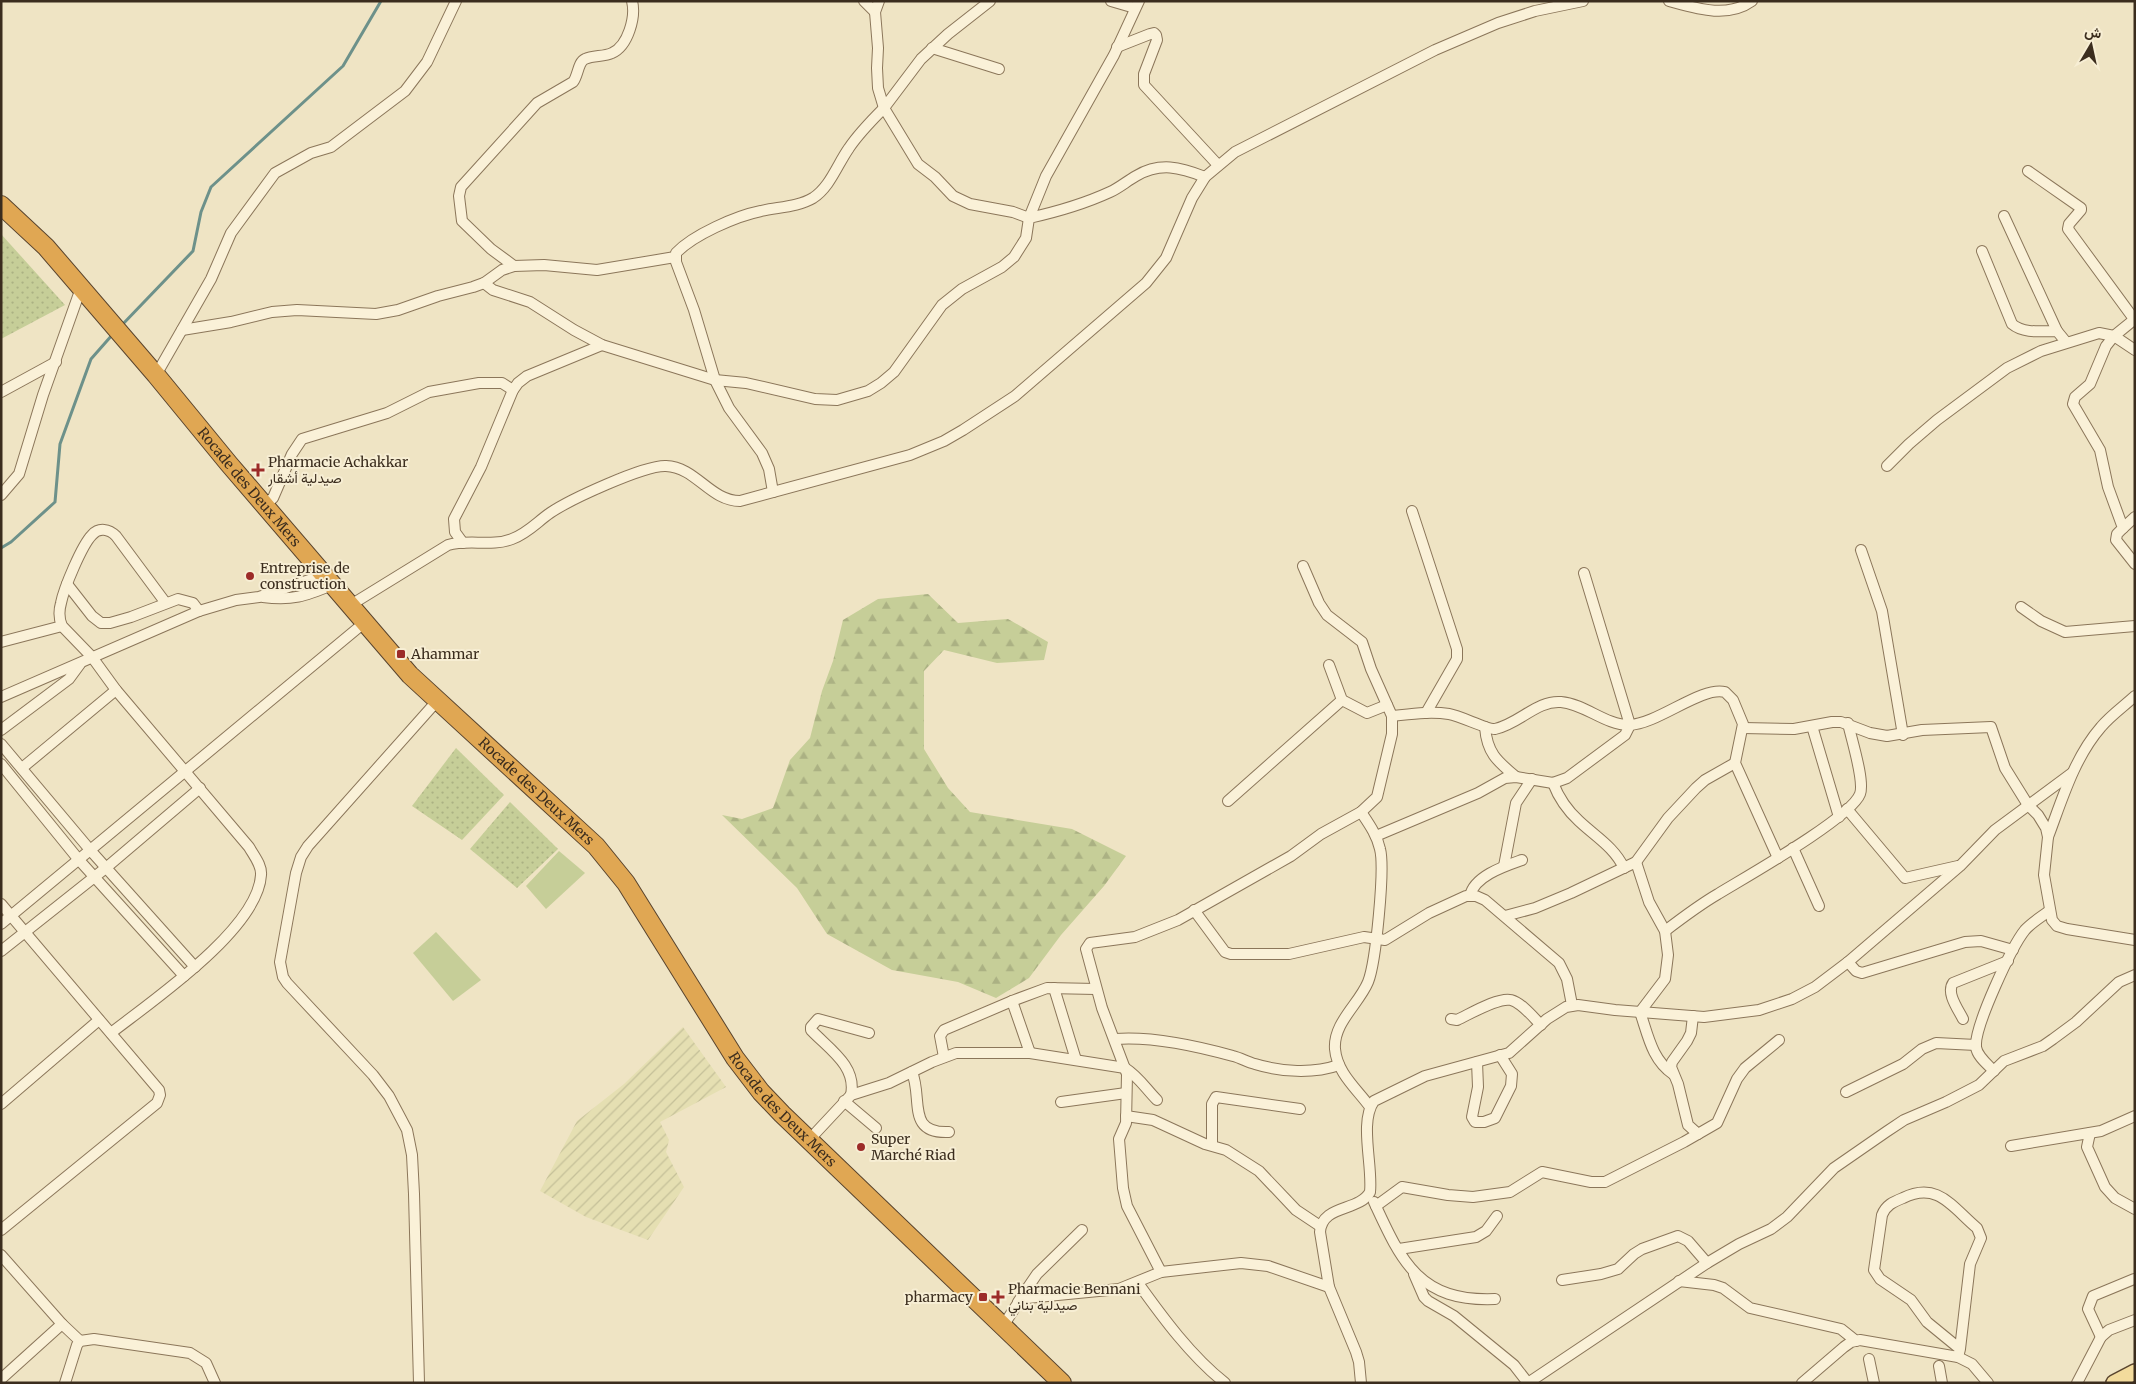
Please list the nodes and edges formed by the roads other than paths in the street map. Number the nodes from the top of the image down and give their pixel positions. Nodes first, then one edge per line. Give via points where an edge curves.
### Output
1 (456, 1) edge
2 (632, 1) edge
3 (864, 1) edge
4 (990, 1) edge
5 (1111, 1) edge
6 (1583, 1) edge
7 (1669, 1) edge
8 (1752, 1) edge
9 (1137, 4) edge
10 (877, 6) edge
11 (1117, 47) junction
12 (932, 48) junction
13 (999, 69) dead end
14 (884, 108) junction
15 (1218, 165) junction
16 (2028, 171) dead end
17 (1205, 177) junction
18 (1, 204) edge
19 (2004, 216) dead end
20 (1029, 218) junction
21 (1982, 251) dead end
22 (675, 257) junction
23 (514, 266) junction
24 (484, 283) junction
25 (81, 288) junction
26 (2134, 319) edge
27 (182, 330) junction
28 (2057, 331) junction
29 (2114, 336) junction
30 (2066, 342) junction
31 (602, 345) junction
32 (2135, 350) edge
33 (56, 362) junction
34 (156, 376) junction
35 (715, 380) junction
36 (513, 390) junction
37 (1, 392) edge
38 (1887, 466) dead end
39 (774, 492) junction
40 (1, 495) edge
41 (264, 505) junction
42 (1412, 511) dead end
43 (2135, 517) edge
44 (2123, 528) junction
45 (463, 543) junction
46 (1860, 550) dead end
47 (2135, 564) edge
48 (1303, 566) dead end
49 (1584, 573) dead end
50 (328, 580) junction
51 (68, 584) junction
52 (259, 596) junction
53 (165, 602) junction
54 (349, 606) junction
55 (2021, 608) dead end
56 (199, 611) junction
57 (364, 623) junction
58 (62, 626) junction
59 (2135, 626) edge
60 (1, 642) edge
61 (92, 657) junction
62 (80, 664) junction
63 (1329, 665) dead end
64 (116, 690) junction
65 (2135, 696) edge
66 (1, 698) edge
67 (1342, 700) junction
68 (437, 701) junction
69 (1387, 705) junction
70 (1426, 713) junction
71 (1392, 716) junction
72 (1848, 723) junction
73 (1630, 725) junction
74 (1812, 726) junction
75 (1485, 727) junction
76 (1743, 728) junction
77 (1, 730) edge
78 (1903, 735) junction
79 (1, 744) edge
80 (1735, 763) junction
81 (1, 764) edge
82 (22, 768) junction
83 (186, 771) junction
84 (2072, 773) junction
85 (1516, 777) junction
86 (1532, 779) junction
87 (1553, 782) junction
88 (200, 788) junction
89 (1228, 801) dead end
90 (2028, 805) junction
91 (1361, 812) junction
92 (1843, 813) junction
93 (1376, 836) junction
94 (2048, 837) junction
95 (1793, 848) junction
96 (91, 851) junction
97 (1778, 858) junction
98 (79, 860) junction
99 (1522, 860) dead end
100 (1636, 862) junction
101 (1504, 866) junction
102 (1960, 866) junction
103 (107, 867) junction
104 (1624, 868) junction
105 (95, 877) junction
106 (1470, 896) junction
107 (1, 904) edge
108 (1819, 906) dead end
109 (1194, 910) junction
110 (2049, 911) junction
111 (12, 916) junction
112 (1505, 916) junction
113 (1, 924) edge
114 (25, 931) junction
115 (1665, 931) junction
116 (1376, 938) junction
117 (2135, 940) edge
118 (2013, 950) junction
119 (1, 951) edge
120 (2008, 961) junction
121 (1848, 962) junction
122 (195, 967) junction
123 (2135, 975) edge
124 (184, 976) junction
125 (1054, 988) junction
126 (1096, 989) junction
127 (1012, 1001) junction
128 (1572, 1006) junction
129 (1640, 1012) junction
130 (1693, 1016) junction
131 (1963, 1019) dead end
132 (98, 1020) junction
133 (1452, 1020) dead end
134 (1541, 1025) junction
135 (111, 1033) junction
136 (869, 1033) dead end
137 (1115, 1039) junction
138 (1778, 1040) dead end
139 (1976, 1044) junction
140 (1030, 1053) junction
141 (1500, 1055) junction
142 (944, 1057) junction
143 (1076, 1060) junction
144 (1477, 1062) junction
145 (1339, 1065) junction
146 (1125, 1068) junction
147 (1994, 1071) junction
148 (912, 1072) junction
149 (1674, 1074) junction
150 (1846, 1092) dead end
151 (1126, 1093) junction
152 (848, 1098) junction
153 (1157, 1100) dead end
154 (1061, 1102) dead end
155 (1, 1104) edge
156 (1370, 1106) junction
157 (1300, 1109) dead end
158 (1126, 1116) junction
159 (2135, 1116) edge
160 (876, 1128) dead end
161 (949, 1132) dead end
162 (2090, 1133) junction
163 (1698, 1134) junction
164 (809, 1140) junction
165 (1212, 1145) junction
166 (2012, 1146) dead end
167 (1370, 1192) junction
168 (1376, 1206) junction
169 (2135, 1209) edge
170 (1497, 1216) dead end
171 (1320, 1226) junction
172 (1, 1230) edge
173 (1082, 1230) dead end
174 (1399, 1250) junction
175 (1, 1254) edge
176 (1707, 1263) junction
177 (1161, 1272) junction
178 (1414, 1274) junction
179 (2134, 1279) edge
180 (1562, 1280) dead end
181 (1680, 1280) junction
182 (1138, 1283) junction
183 (1329, 1287) junction
184 (1495, 1298) dead end
185 (1018, 1302) junction
186 (2135, 1320) edge
187 (62, 1324) junction
188 (1003, 1326) junction
189 (2101, 1337) junction
190 (80, 1341) junction
191 (1856, 1341) junction
192 (1959, 1353) junction
193 (1869, 1359) dead end
194 (1939, 1366) dead end
195 (2135, 1372) edge
196 (1, 1379) edge
197 (65, 1383) edge
198 (214, 1383) edge
199 (419, 1383) edge
200 (1062, 1383) edge
201 (1225, 1383) edge
202 (1361, 1383) edge
203 (1528, 1383) edge
204 (1802, 1383) edge
205 (1874, 1383) edge
206 (1942, 1383) edge
207 (1988, 1383) edge
208 (2078, 1383) edge
209 (2114, 1383) edge

1 - 27 street via 427,62 405,91 332,147 311,153 275,173 231,233 211,279
2 - 23 street via 634,9 620,48 582,61 573,82 538,103 461,187 462,221
3 - 10 street
4 - 12 street
5 - 9 street
6 - 15 street via 1535,11 1435,50 1263,137
7 - 8 street via 1719,11
9 - 11 street
10 - 14 street via 878,88
11 - 15 street via 1150,34 1156,35 1144,74 1144,85
11 - 20 street via 1046,176
12 - 13 street
12 - 14 street
14 - 20 street via 912,156 953,196 970,204
14 - 22 street via 861,132 828,183 814,197 796,205 740,217 688,243
15 - 17 street
16 - 26 street via 2081,208 2068,229
17 - 20 street via 1181,168 1157,167 1110,192 1053,213
17 - 39 street via 1158,270 1015,396 930,448
18 - 25 highway, Rocade des Deux Mers via 46,247
19 - 28 street
20 - 35 street via 1026,238 1014,257 942,305 894,372 868,391 826,400 746,383
21 - 28 street via 2012,324 2026,331
22 - 23 street via 597,270
22 - 35 street
23 - 24 street via 493,274
24 - 27 street via 417,305 376,314 272,312
24 - 31 street via 493,290 530,302
25 - 33 street
25 - 34 highway, Rocade des Deux Mers
26 - 29 street
27 - 34 street
28 - 30 street
29 - 30 street via 2099,333
29 - 32 street
29 - 44 street via 2106,346 2090,384 2075,397 2073,404 2100,450 2108,487
30 - 38 street via 2007,368 1937,420
31 - 35 street
31 - 36 street via 526,376
33 - 37 street
33 - 40 street via 19,474
34 - 41 highway, Rocade des Deux Mers
35 - 39 street via 729,408 762,453
36 - 41 street via 502,383 480,383 429,392 387,413 302,439 273,498
36 - 45 street via 481,467 454,519 455,532
39 - 45 street via 740,501 726,500 682,470 659,466 572,501 512,539 488,544
41 - 50 highway, Rocade des Deux Mers
42 - 70 street via 1457,649 1457,659
43 - 44 street
44 - 47 street via 2116,540
45 - 54 street via 440,550
46 - 78 street via 1882,611
48 - 69 street via 1327,615 1362,642
49 - 73 street
50 - 52 street
50 - 52 street via 306,596 285,599
50 - 54 highway, Rocade des Deux Mers
51 - 53 street via 101,623 131,617
51 - 53 street via 91,536 110,530
51 - 58 street via 61,603
52 - 56 street
53 - 56 street via 186,600
54 - 57 highway, Rocade des Deux Mers
55 - 59 street via 2065,632
56 - 61 street
57 - 68 highway, Rocade des Deux Mers
57 - 83 street
58 - 60 street
58 - 61 street
61 - 62 street
61 - 64 street
62 - 66 street
62 - 77 street via 69,679
63 - 67 street
64 - 82 street
64 - 83 street
65 - 84 street via 2101,726
67 - 69 street via 1367,713
67 - 89 street
68 - 164 highway, Rocade des Deux Mers via 596,846 626,884 735,1058 761,1092
68 - 199 street via 301,857 280,962 287,983 373,1075 389,1096 407,1130 414,1194
69 - 71 street
70 - 71 street
70 - 75 street via 1468,718
71 - 91 street via 1392,734 1380,792
72 - 74 street
72 - 78 street via 1880,736
72 - 92 street via 1861,788 1856,800
73 - 75 street via 1612,722 1559,702 1540,707 1499,728
73 - 76 street via 1655,718 1711,692 1721,691 1733,700
73 - 87 street via 1625,735 1584,767
74 - 76 street
74 - 92 street
75 - 85 street via 1486,742 1491,752
76 - 80 street
78 - 90 street via 1922,730 1991,727 2005,768
79 - 82 street
80 - 97 street
80 - 100 street via 1696,788 1668,818
81 - 98 street
82 - 96 street
83 - 88 street
83 - 96 street
84 - 90 street
84 - 94 street
85 - 86 street
85 - 93 street via 1505,778 1478,793
86 - 87 street
86 - 101 street via 1516,803
87 - 104 street via 1558,795 1577,820 1611,847
88 - 103 street
88 - 122 street via 249,847 261,873 254,900 226,937
90 - 94 street via 2044,822
90 - 102 street via 1995,830
91 - 93 street
91 - 109 street via 1291,856
92 - 95 street
92 - 102 street via 1905,878
93 - 116 street via 1382,859
94 - 110 street via 2044,875
95 - 97 street
95 - 108 street
96 - 98 street
96 - 103 street
97 - 115 street via 1692,910
98 - 105 street
98 - 111 street
99 - 101 street
100 - 104 street
100 - 115 street via 1649,902
101 - 106 street via 1480,881
102 - 121 street
103 - 105 street
103 - 122 street
104 - 112 street via 1551,902
105 - 114 street
105 - 124 street
106 - 112 street via 1483,899
106 - 116 street via 1448,903 1385,940
107 - 111 street
109 - 116 street via 1222,950 1231,954 1288,954 1364,937
109 - 126 street via 1146,934 1088,944 1086,953
110 - 117 street via 2054,923 2061,927
110 - 118 street via 2027,928
111 - 113 street
111 - 114 street
112 - 128 street via 1559,963 1567,979
114 - 119 street
114 - 132 street
115 - 129 street via 1668,962 1665,979
116 - 145 street via 1368,982 1336,1035
118 - 120 street
118 - 121 street via 1981,941 1965,942 1862,973
120 - 131 street via 1953,983 1950,992
120 - 139 street via 1992,994
121 - 130 street via 1815,987 1778,1005 1746,1013
122 - 124 street
123 - 147 street via 2119,982 2065,1032 2043,1046 2004,1061
124 - 135 street
125 - 126 street
125 - 127 street
125 - 143 street
126 - 137 street
127 - 140 street
127 - 142 street via 944,1030 940,1036
128 - 129 street
128 - 134 street via 1557,1012
129 - 130 street
129 - 149 street via 1654,1053 1662,1067
130 - 149 street via 1687,1041 1672,1062
132 - 135 street
132 - 155 street
133 - 134 street via 1502,1000 1511,1000
134 - 141 street via 1514,1049
135 - 172 street via 159,1090 157,1103
136 - 152 street via 818,1019 811,1027 851,1073 853,1084
137 - 145 street via 1196,1047 1255,1064 1300,1071
137 - 146 street
138 - 163 street via 1736,1079 1717,1123
139 - 147 street via 1978,1053
139 - 150 street via 1936,1043 1922,1049 1904,1064
140 - 142 street via 956,1053
140 - 143 street
141 - 144 street
141 - 144 street via 1512,1074 1511,1086 1495,1118 1484,1122 1475,1122 1472,1117 1478,1087
142 - 148 street
143 - 146 street
144 - 156 street via 1425,1076
145 - 156 street
146 - 151 street
146 - 153 street via 1138,1076
147 - 176 street via 1979,1085 1904,1120 1886,1132 1834,1168 1787,1217 1771,1229
148 - 152 street
148 - 161 street via 916,1081 919,1118 925,1126 938,1133
149 - 163 street via 1688,1125
151 - 154 street
151 - 158 street
152 - 160 street
152 - 164 street
156 - 167 street
157 - 165 street via 1216,1097 1212,1104
158 - 165 street via 1153,1120
158 - 177 street via 1119,1139 1124,1196
159 - 162 street via 2109,1129
162 - 166 street
162 - 169 street via 2087,1146 2105,1187 2115,1198
163 - 168 street via 1605,1182 1542,1172 1510,1192 1473,1197 1402,1187
164 - 188 highway, Rocade des Deux Mers
165 - 171 street via 1259,1171 1296,1210
167 - 168 street
167 - 171 street via 1362,1200 1335,1211
168 - 174 street
170 - 174 street via 1486,1231 1476,1237
171 - 183 street
173 - 185 street via 1036,1274
174 - 178 street
175 - 187 street
176 - 180 street via 1688,1241 1678,1236 1642,1249 1618,1269
176 - 181 street
177 - 182 street
177 - 183 street via 1256,1263
178 - 184 street via 1452,1295
178 - 203 street via 1428,1301 1454,1316 1514,1365
179 - 189 street via 2093,1296 2088,1309
181 - 191 street via 1714,1284 1750,1308 1841,1329
181 - 203 street
182 - 185 street via 1110,1291 1034,1296
182 - 201 street via 1188,1347
183 - 202 street via 1356,1352
185 - 188 street
186 - 189 street via 2109,1330
187 - 190 street
187 - 196 street
188 - 200 highway, Rocade des Deux Mers
189 - 208 street
190 - 197 street via 74,1350
190 - 198 street via 106,1340 190,1353 206,1363
191 - 192 street
191 - 204 street via 1844,1347
192 - 192 street via 1970,1264 1980,1234 1936,1194 1924,1191 1912,1194 1885,1208 1874,1270 1880,1279 1911,1300 1927,1322
192 - 207 street
193 - 205 street
194 - 206 street
195 - 209 main road

